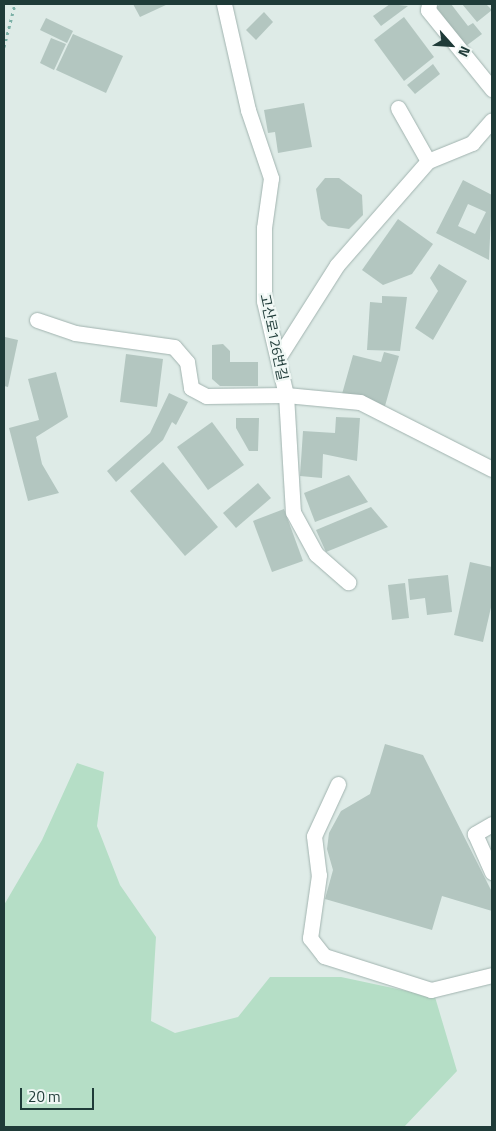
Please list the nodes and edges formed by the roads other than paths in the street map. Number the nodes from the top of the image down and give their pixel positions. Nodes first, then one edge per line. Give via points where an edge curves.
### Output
1 (224, 4) edge
2 (429, 4) edge
3 (492, 89) edge
4 (398, 108) dead end
5 (492, 120) edge
6 (428, 161) junction
7 (37, 320) dead end
8 (278, 358) junction
9 (286, 395) junction
10 (492, 468) edge
11 (348, 582) dead end
12 (338, 784) dead end
13 (492, 824) edge
14 (492, 872) edge
15 (492, 975) edge

1 - 8 street, 고산로126번길 via 248,110 271,178 264,228 264,301
2 - 3 street via 428,10
4 - 6 street
5 - 6 street via 472,143
6 - 8 street via 337,266
7 - 9 street via 75,333 174,347 187,362 191,388 206,396
8 - 9 street, 고산로126번길
9 - 10 street, 고산로126번길 via 360,402
9 - 11 street via 293,512 316,554
12 - 15 street via 314,836 319,875 310,938 324,956 431,990
13 - 14 street via 475,834

